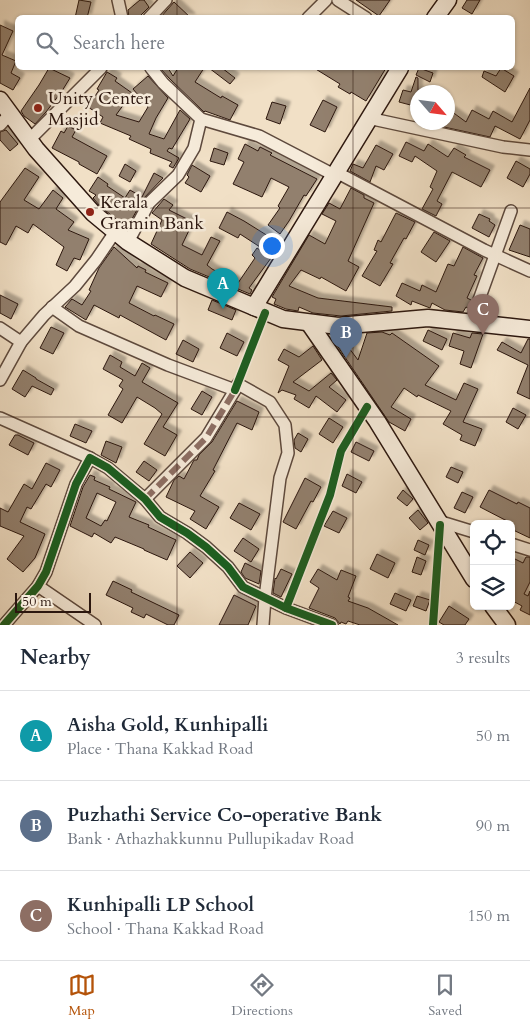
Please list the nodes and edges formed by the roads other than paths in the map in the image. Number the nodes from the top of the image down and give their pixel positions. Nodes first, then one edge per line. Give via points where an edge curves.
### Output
1 (118, 0) edge
2 (166, 0) edge
3 (326, 0) edge
4 (338, 0) edge
5 (448, 0) edge
6 (121, 15) edge
7 (152, 15) edge
8 (311, 15) edge
9 (361, 15) edge
10 (437, 15) edge
11 (99, 70) edge
12 (153, 70) edge
13 (399, 70) edge
14 (3, 113) edge
15 (368, 118) junction
16 (201, 119) junction
17 (29, 140) junction
18 (530, 150) edge
19 (335, 174) junction
20 (510, 211) dead end
21 (115, 232) junction
22 (128, 242) junction
23 (494, 255) junction
24 (530, 272) edge
25 (52, 307) junction
26 (254, 307) junction
27 (470, 322) junction
28 (309, 323) junction
29 (0, 328) edge
30 (530, 329) edge
31 (21, 342) junction
32 (0, 380) edge
33 (237, 387) junction
34 (0, 418) edge
35 (90, 458) junction
36 (145, 499) junction
37 (438, 521) junction
38 (470, 531) edge
39 (515, 545) edge
40 (530, 550) edge
41 (470, 572) edge
42 (38, 586) junction
43 (265, 598) junction
44 (496, 610) edge
45 (4, 625) edge
46 (95, 625) edge
47 (263, 625) edge
48 (332, 625) edge
49 (507, 625) edge

1 - 6 street
2 - 7 street
3 - 8 street
4 - 9 street
5 - 10 main road
11 - 17 street
12 - 16 street
13 - 15 main road
14 - 17 main road
15 - 18 street
15 - 19 main road
16 - 19 street via 259,136
16 - 22 street via 194,148 178,175 149,204
17 - 21 main road via 93,213
19 - 23 street
19 - 26 main road
20 - 23 street
21 - 22 main road
21 - 25 street via 75,286
22 - 26 main road via 185,278
23 - 24 street
23 - 27 street
25 - 31 street
25 - 33 street via 79,326 168,365
26 - 28 main road via 283,319
27 - 28 main road via 428,318 338,326
27 - 30 main road
28 - 37 main road via 377,421
29 - 31 street
31 - 32 street
33 - 36 street via 206,438
33 - 43 street via 270,402 285,426 288,453 280,478
34 - 35 street
35 - 36 street via 108,468
35 - 42 street via 76,484 46,572
36 - 43 street via 160,517 206,547 228,567 243,587
37 - 38 street
37 - 41 main road
39 - 40 street
42 - 45 street
42 - 46 street
43 - 47 street
43 - 48 street
44 - 49 main road

